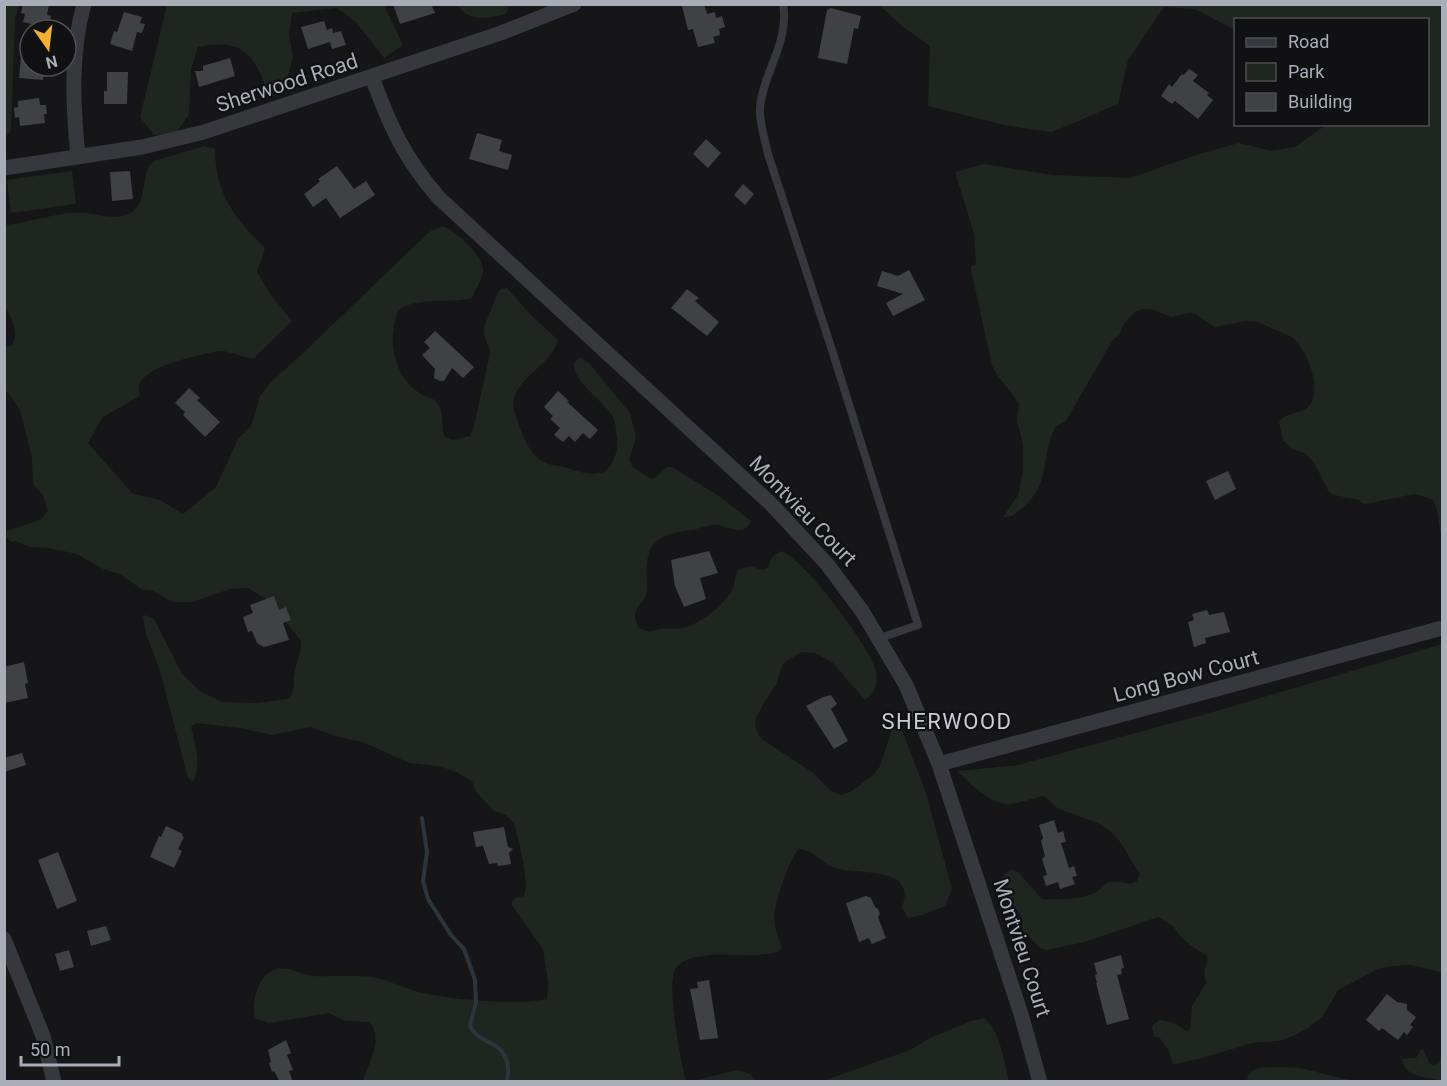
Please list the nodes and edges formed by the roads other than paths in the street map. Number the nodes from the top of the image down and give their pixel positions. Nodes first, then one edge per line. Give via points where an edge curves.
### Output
1 (84, 4) edge
2 (573, 4) edge
3 (783, 4) edge
4 (372, 77) junction
5 (78, 157) junction
6 (4, 168) edge
7 (1443, 628) edge
8 (880, 638) junction
9 (939, 764) junction
10 (4, 939) edge
11 (54, 1082) edge
12 (1040, 1082) edge

1 - 5 street via 73,77
2 - 4 street, Sherwood Road
3 - 8 lane via 784,29 762,96 761,125 918,625
4 - 5 street, Sherwood Road via 180,138
4 - 8 street, Montvieu Court via 403,151 439,198 770,503 827,564
5 - 6 street, Sherwood Road
7 - 9 street, Long Bow Court
8 - 9 street, Montvieu Court via 907,688
9 - 12 street, Montvieu Court
10 - 11 street via 43,1036

